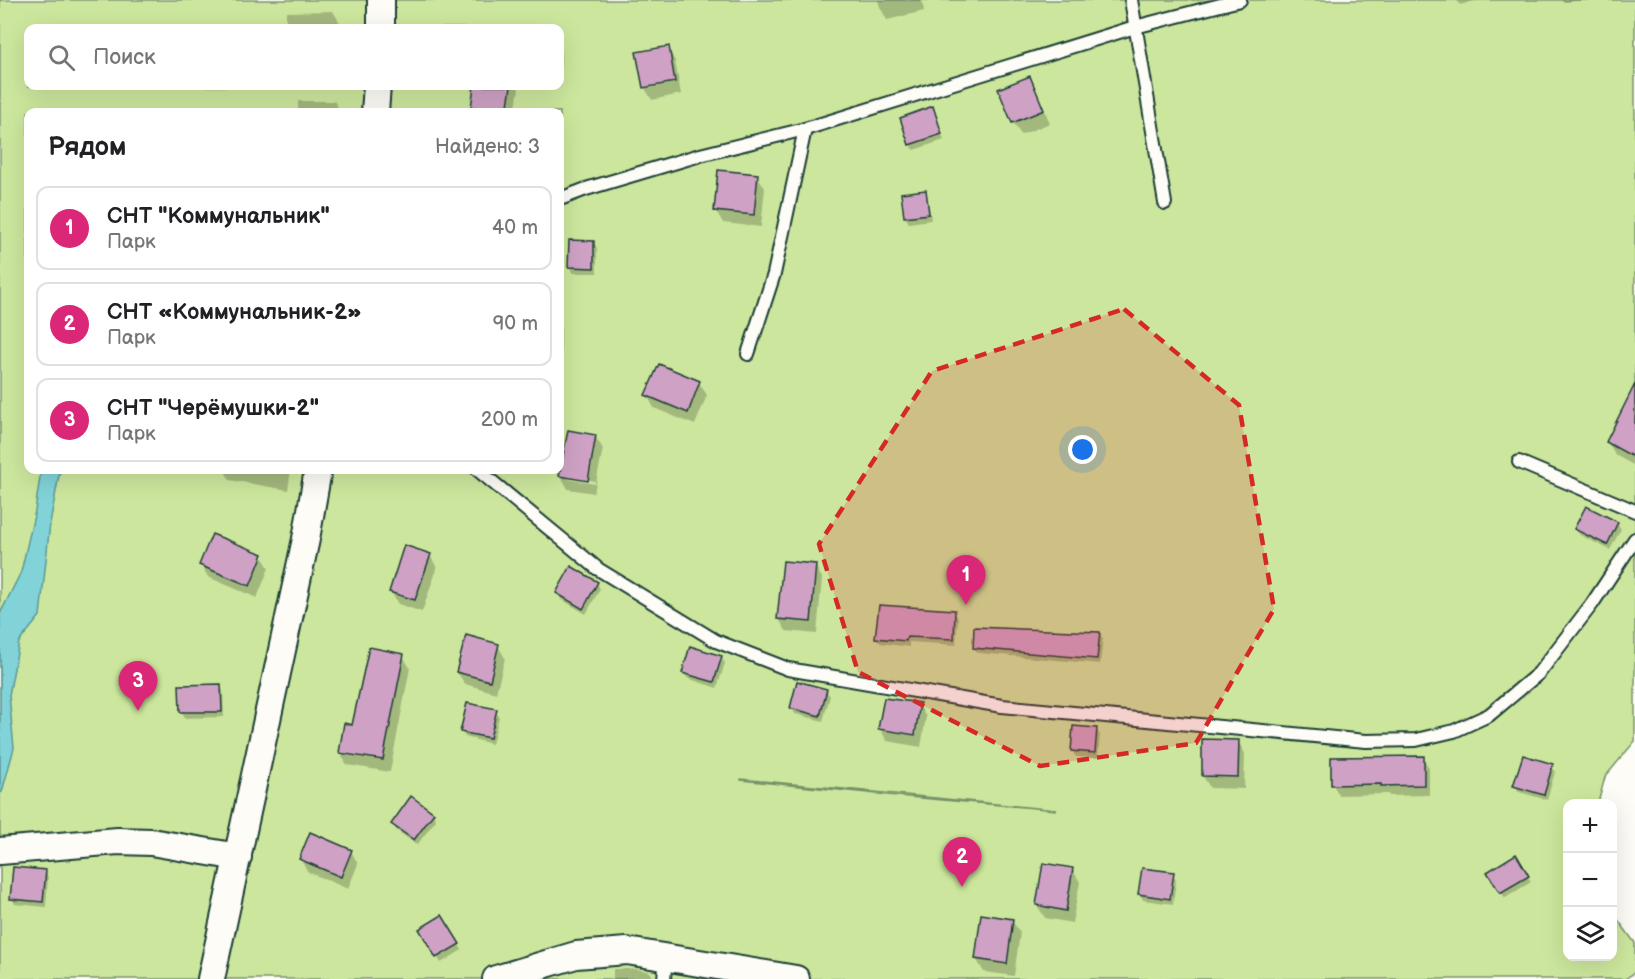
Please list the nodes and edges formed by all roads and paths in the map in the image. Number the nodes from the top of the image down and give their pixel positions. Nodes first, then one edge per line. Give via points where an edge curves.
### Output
1 (381, 0) edge
2 (1131, 0) edge
3 (1240, 0) edge
4 (381, 24) edge
5 (1135, 27) junction
6 (377, 90) edge
7 (375, 108) edge
8 (805, 129) junction
9 (564, 197) edge
10 (1165, 203) dead end
11 (748, 354) dead end
12 (1519, 462) dead end
13 (317, 474) edge
14 (483, 474) edge
15 (1635, 511) edge
16 (1635, 539) edge
17 (0, 851) edge
18 (238, 857) junction
19 (665, 968) edge
20 (212, 979) edge
21 (496, 979) edge
22 (796, 979) edge

1 - 4 street
2 - 5 lane
3 - 5 lane
5 - 8 lane
5 - 10 lane
6 - 7 street
8 - 9 lane via 700,155
8 - 11 lane via 774,274
12 - 15 lane
13 - 18 street
14 - 16 lane via 598,569 716,641 788,669 1002,706 1366,741 1416,740 1454,731 1489,715 1539,673
17 - 18 street via 118,841 151,842
18 - 20 street
19 - 21 street via 627,951 576,955
19 - 22 street

